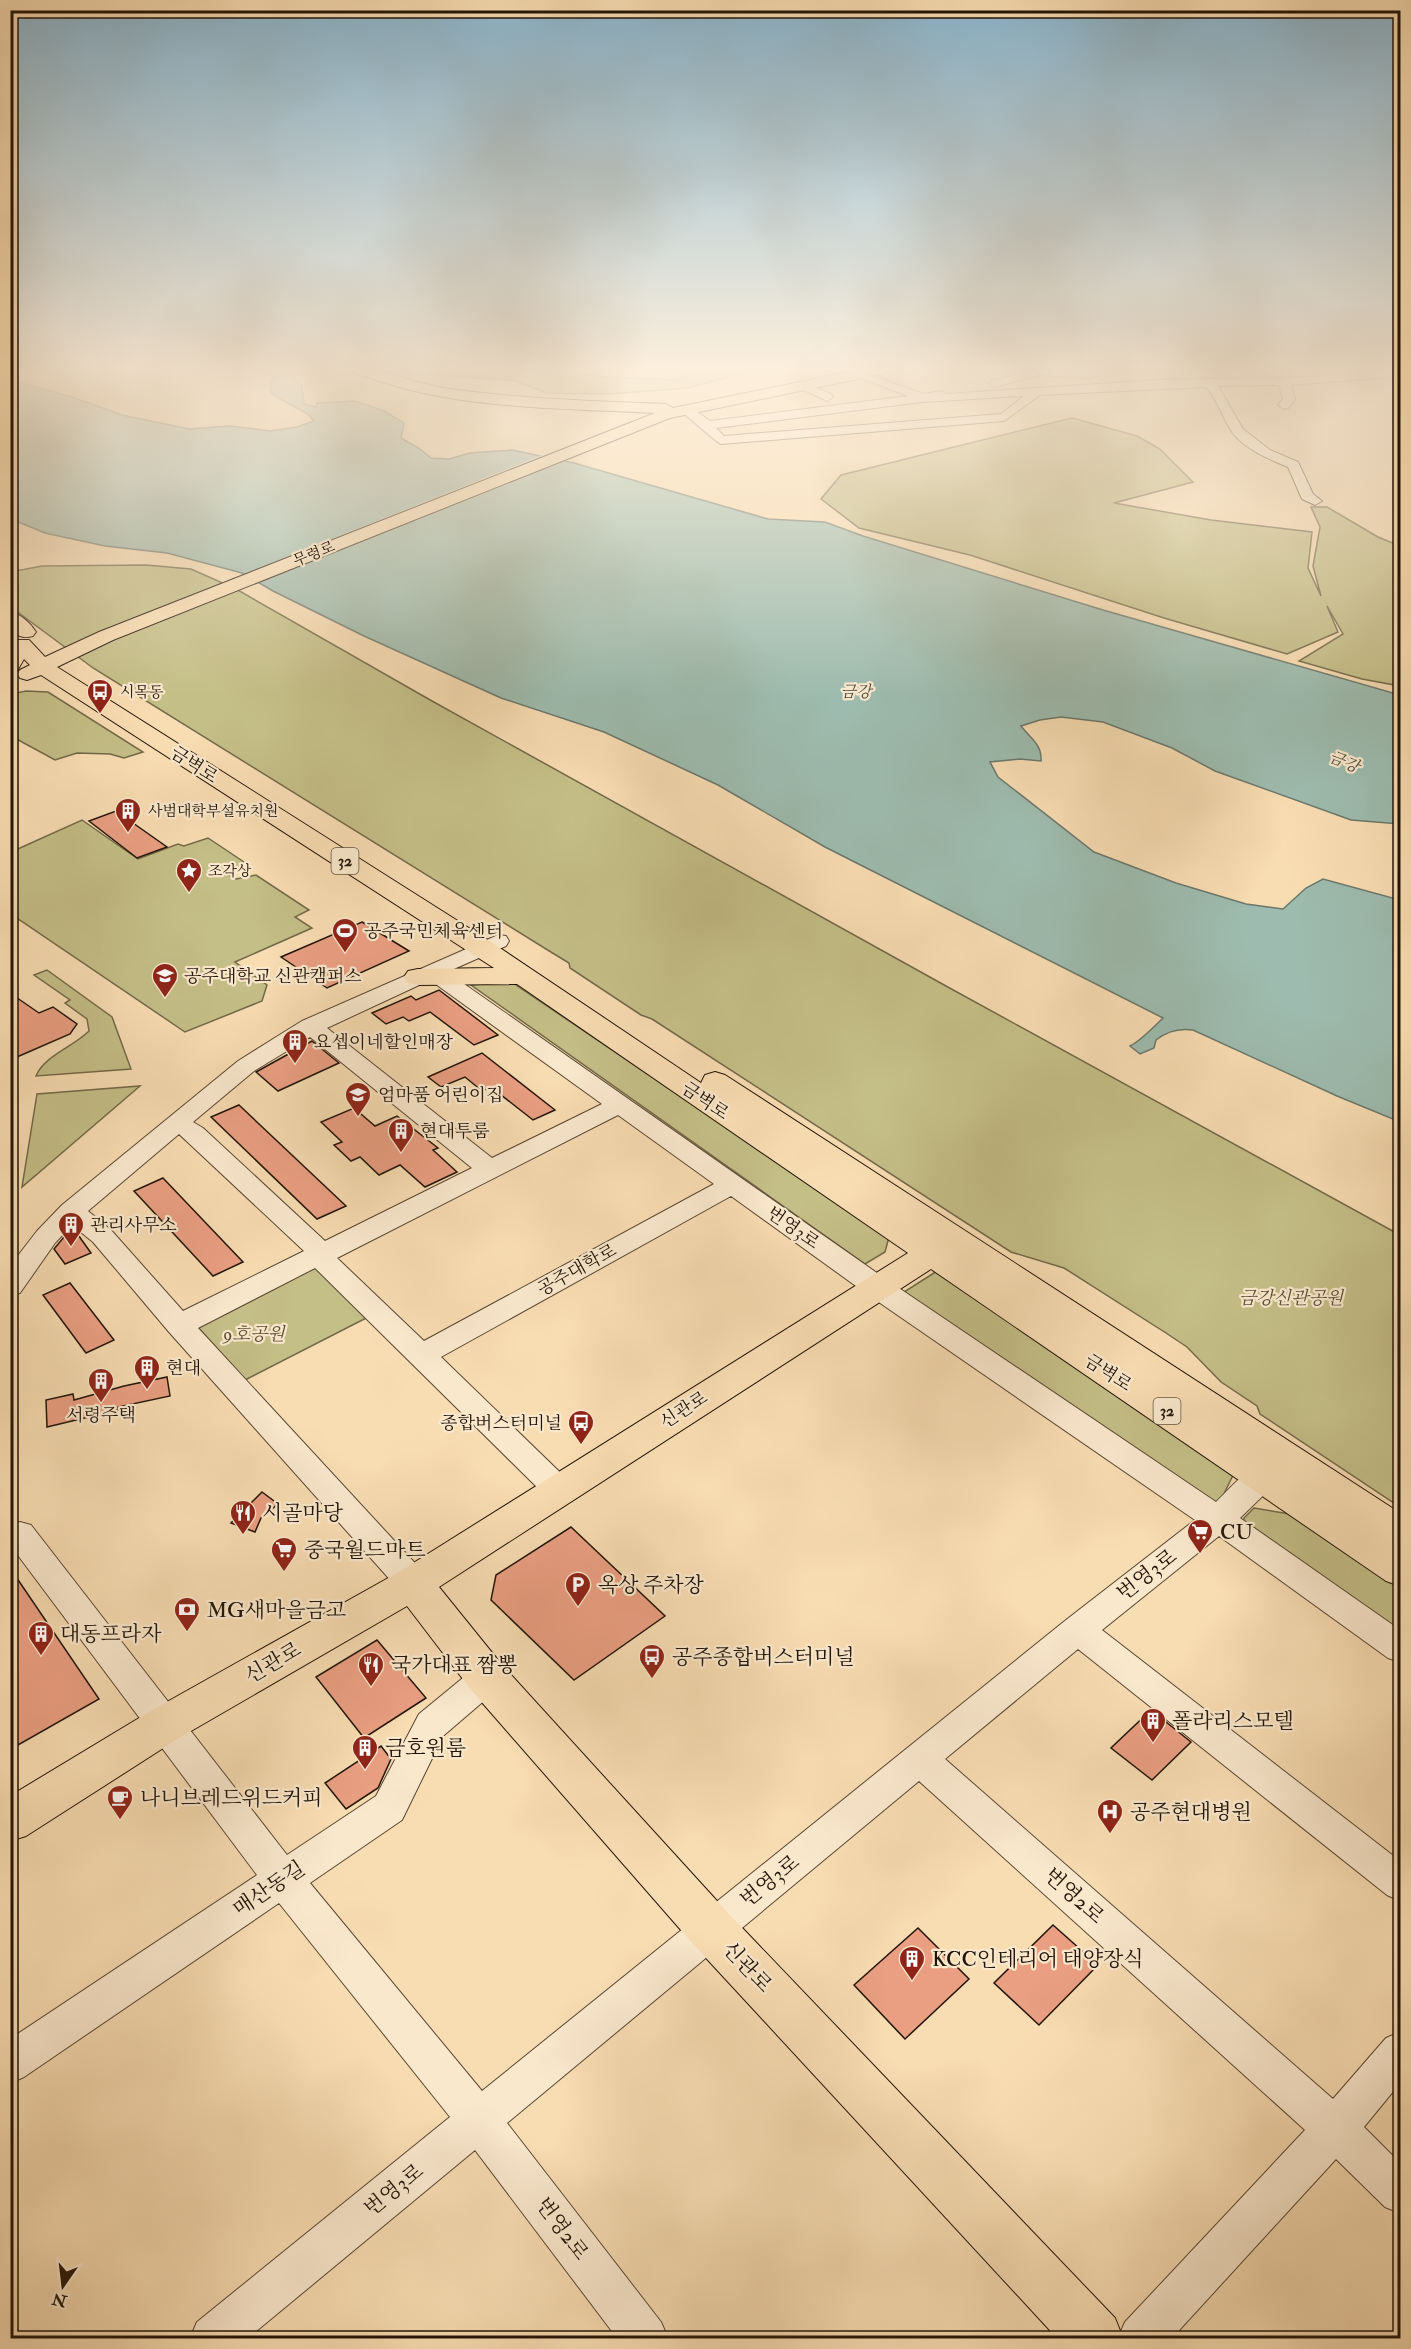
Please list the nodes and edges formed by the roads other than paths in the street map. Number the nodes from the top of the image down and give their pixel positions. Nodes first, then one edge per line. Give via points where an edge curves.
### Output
1 (511, 476) edge
2 (1298, 476) edge
3 (1316, 501) dead end
4 (10, 618) edge
5 (104, 637) junction
6 (36, 645) edge
7 (10, 668) edge
8 (89, 679) junction
9 (12, 686) edge
10 (438, 921) junction
11 (490, 945) junction
12 (429, 974) junction
13 (522, 976) junction
14 (310, 1026) junction
15 (620, 1104) junction
16 (177, 1123) junction
17 (490, 1169) junction
18 (732, 1185) junction
19 (71, 1211) junction
20 (944, 1245) junction
21 (322, 1253) junction
22 (10, 1286) edge
23 (877, 1287) junction
24 (179, 1325) junction
25 (422, 1355) junction
26 (1263, 1477) junction
27 (559, 1490) junction
28 (1218, 1520) junction
29 (1401, 1533) edge
30 (15, 1536) edge
31 (1401, 1570) edge
32 (412, 1584) junction
33 (1078, 1630) junction
34 (1401, 1648) edge
35 (487, 1678) junction
36 (164, 1725) junction
37 (921, 1760) junction
38 (10, 1821) edge
39 (284, 1879) junction
40 (1401, 1883) edge
41 (711, 1929) junction
42 (1401, 2052) edge
43 (10, 2063) edge
44 (479, 2120) junction
45 (1335, 2129) junction
46 (1401, 2192) edge
47 (213, 2338) edge
48 (645, 2338) edge
49 (1095, 2338) edge
50 (1141, 2338) edge

1 - 5 main road, 무령로
2 - 3 street via 1307,496
4 - 6 highway, 금벽로 / 32
5 - 6 main road, 무령로
5 - 8 main road
6 - 7 main road
6 - 8 main road, 금벽로 / 32
6 - 9 main road, 무령로
8 - 9 main road via 39,688
8 - 10 main road, 금벽로 / 32
8 - 11 main road, 금벽로 / 32
10 - 11 main road, 금벽로 / 32
10 - 12 main road via 451,937 451,948
11 - 12 street
11 - 13 main road, 금벽로 / 32
11 - 20 main road, 금벽로 / 32
12 - 13 main road
12 - 14 street
12 - 15 street, 번영3로
13 - 20 main road, 금벽로 / 32
14 - 16 street via 246,1066
14 - 17 street
15 - 17 street
15 - 18 street, 번영3로
16 - 19 street
16 - 21 street via 194,1133
17 - 21 street
18 - 23 street, 번영3로
18 - 25 street, 공주대학로
19 - 22 street
19 - 24 street via 102,1236
20 - 23 main road, 신관로
20 - 26 main road, 금벽로 / 32
20 - 29 main road, 금벽로 / 32
21 - 24 street
21 - 25 street via 324,1261
23 - 27 main road, 신관로
23 - 28 street, 번영3로
24 - 32 street
25 - 27 street
26 - 28 street, 번영3로
26 - 31 main road, 금벽로 / 32
27 - 32 main road, 신관로
28 - 33 street, 번영3로
28 - 34 street
30 - 36 street via 138,1686
32 - 35 main road, 신관로
32 - 36 main road, 신관로
33 - 37 street, 번영3로
33 - 40 street
35 - 39 street, 매산동길 via 431,1725 389,1808
35 - 41 main road, 신관로
36 - 38 main road, 신관로
36 - 39 street, 번영2로
37 - 41 street, 번영3로
37 - 45 street, 번영2로
39 - 43 street, 매산동길
39 - 44 street, 번영2로
41 - 44 street, 번영3로
41 - 49 main road, 신관로
42 - 45 street
44 - 47 street, 번영3로
44 - 48 street, 번영2로
45 - 46 street, 번영2로
45 - 50 street

